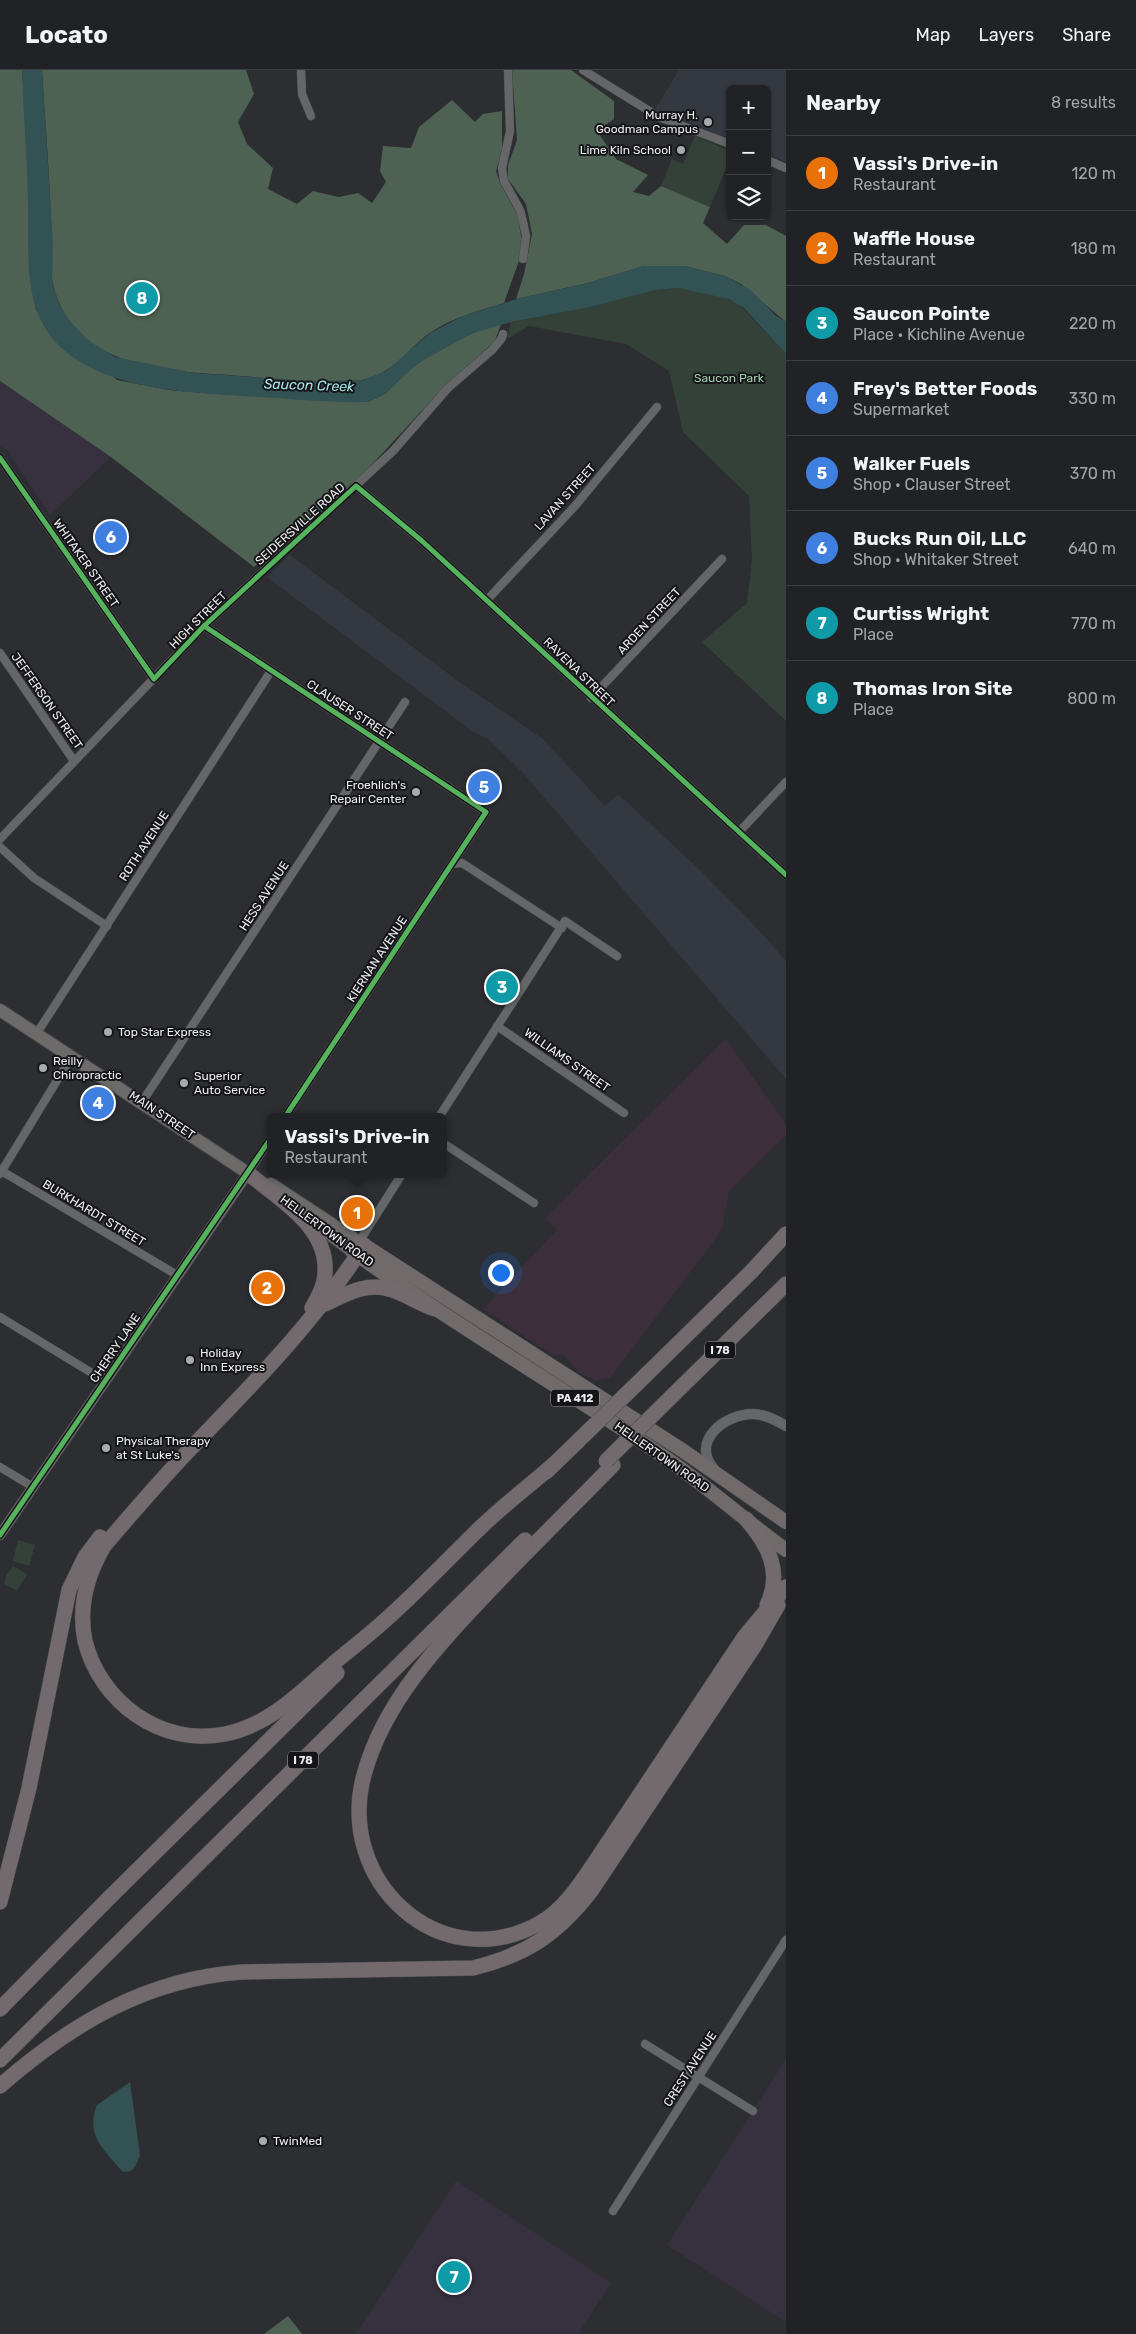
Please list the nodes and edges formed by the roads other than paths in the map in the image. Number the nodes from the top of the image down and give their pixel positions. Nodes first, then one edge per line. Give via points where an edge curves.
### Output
1 (301, 70) edge
2 (508, 70) edge
3 (583, 70) edge
4 (311, 116) dead end
5 (726, 142) edge
6 (771, 162) edge
7 (786, 168) edge
8 (523, 259) dead end
9 (503, 334) dead end
10 (657, 407) dead end
11 (0, 458) edge
12 (356, 486) junction
13 (722, 559) dead end
14 (257, 576) joint
15 (487, 600) junction
16 (204, 626) junction
17 (0, 653) edge
18 (271, 671) junction
19 (154, 679) junction
20 (591, 698) junction
21 (405, 702) dead end
22 (379, 741) junction
23 (74, 761) junction
24 (786, 782) edge
25 (779, 790) junction
26 (786, 796) edge
27 (486, 812) joint
28 (739, 832) junction
29 (0, 839) edge
30 (0, 847) edge
31 (452, 864) junction
32 (786, 875) edge
33 (106, 926) junction
34 (562, 928) junction
35 (617, 956) dead end
36 (0, 1010) edge
37 (497, 1026) junction
38 (36, 1033) junction
39 (72, 1056) junction
40 (142, 1102) junction
41 (288, 1113) edge
42 (442, 1113) edge
43 (624, 1113) dead end
44 (267, 1144) edge
45 (447, 1146) edge
46 (1, 1171) edge
47 (248, 1173) junction
48 (400, 1178) edge
49 (534, 1203) dead end
50 (786, 1234) edge
51 (358, 1248) junction
52 (177, 1275) junction
53 (781, 1289) edge
54 (318, 1306) junction
55 (435, 1309) junction
56 (0, 1317) edge
57 (105, 1381) junction
58 (786, 1426) edge
59 (609, 1463) junction
60 (553, 1465) junction
61 (0, 1467) edge
62 (728, 1481) junction
63 (33, 1488) junction
64 (746, 1519) junction
65 (786, 1522) edge
66 (0, 1535) edge
67 (786, 1550) edge
68 (786, 1587) edge
69 (786, 1591) edge
70 (762, 1614) junction
71 (786, 1615) edge
72 (755, 1645) junction
73 (0, 1902) edge
74 (786, 1940) edge
75 (0, 2009) edge
76 (645, 2044) dead end
77 (0, 2060) edge
78 (698, 2077) junction
79 (0, 2086) edge
80 (753, 2111) dead end
81 (613, 2211) dead end

1 - 4 street via 302,94
2 - 8 street via 510,131 502,168 504,181 524,222
3 - 5 street via 659,117
6 - 7 street
9 - 12 street, SEIDERSVILLE ROAD via 492,350 448,388 393,451
10 - 15 street, LAVAN STREET via 575,506
11 - 19 street, WHITAKER STREET
12 - 14 street, SEIDERSVILLE ROAD
12 - 15 street, RAVENA STREET via 422,540
13 - 20 street, ARDEN STREET
14 - 16 street, HIGH STREET
15 - 20 street, RAVENA STREET
16 - 18 street, CLAUSER STREET
16 - 19 street, HIGH STREET
17 - 23 street, JEFFERSON STREET
18 - 22 street, CLAUSER STREET
18 - 33 street, ROTH AVENUE
19 - 23 street, HIGH STREET
20 - 28 street, RAVENA STREET
21 - 22 street, HESS AVENUE
22 - 27 street, CLAUSER STREET
22 - 40 street, HESS AVENUE
23 - 29 street, HIGH STREET
24 - 25 street
25 - 26 street
25 - 28 street
27 - 31 street, KIERNAN AVENUE
28 - 32 street, RAVENA STREET
30 - 33 street via 34,878
31 - 34 street via 462,864
31 - 41 street, KIERNAN AVENUE
33 - 38 street, ROTH AVENUE
34 - 35 street via 565,921
34 - 37 street
36 - 38 main road, MAIN STREET / PA 412
37 - 42 street
37 - 43 street, WILLIAMS STREET
38 - 39 main road, MAIN STREET / PA 412
39 - 40 main road, MAIN STREET / PA 412
39 - 46 street
40 - 47 main road, MAIN STREET / PA 412
44 - 47 street
45 - 49 street
46 - 52 street, BURKHARDT STREET
47 - 51 main road, HELLERTOWN ROAD / PA 412
47 - 52 street, CHERRY LANE
47 - 54 highway via 311,1228 320,1242 326,1271
48 - 51 street
50 - 60 highway, I 78, bridge
51 - 54 highway
51 - 55 highway, HELLERTOWN ROAD / PA 412
51 - 62 highway, HELLERTOWN ROAD / PA 412 via 382,1255
52 - 57 street, CHERRY LANE
53 - 59 highway, I 78, bridge
54 - 55 highway via 373,1286 393,1290
54 - 60 highway via 296,1338 122,1525 94,1564 85,1594 85,1640 107,1687 133,1713 152,1725 175,1733 210,1736 236,1732 271,1716 391,1615 484,1525
54 - 73 highway via 110,1523 79,1568 67,1598 29,1788
55 - 64 highway, HELLERTOWN ROAD / PA 412 via 661,1454
56 - 57 street
57 - 63 street, CHERRY LANE
58 - 62 street via 765,1416 749,1414 732,1418 715,1430 706,1446 706,1459
59 - 70 highway via 434,1652 406,1689 379,1736 363,1777 359,1830 362,1847 376,1878 398,1904 436,1930 466,1938 514,1933 542,1922 554,1913 598,1859 690,1717
59 - 77 highway, I 78
60 - 75 highway, I 78 via 345,1665
61 - 63 street
62 - 65 highway, HELLERTOWN ROAD / PA 412
63 - 66 street, CHERRY LANE
64 - 67 highway, HELLERTOWN ROAD / PA 412
64 - 70 highway via 764,1541 773,1564 774,1588
68 - 70 highway
69 - 72 highway
71 - 72 highway via 773,1624
72 - 79 highway via 591,1891 569,1918 536,1944 505,1960 473,1968 242,1972 173,1985 116,2006 74,2028
74 - 78 street, CREST AVENUE
76 - 78 street
78 - 80 street
78 - 81 street, CREST AVENUE

